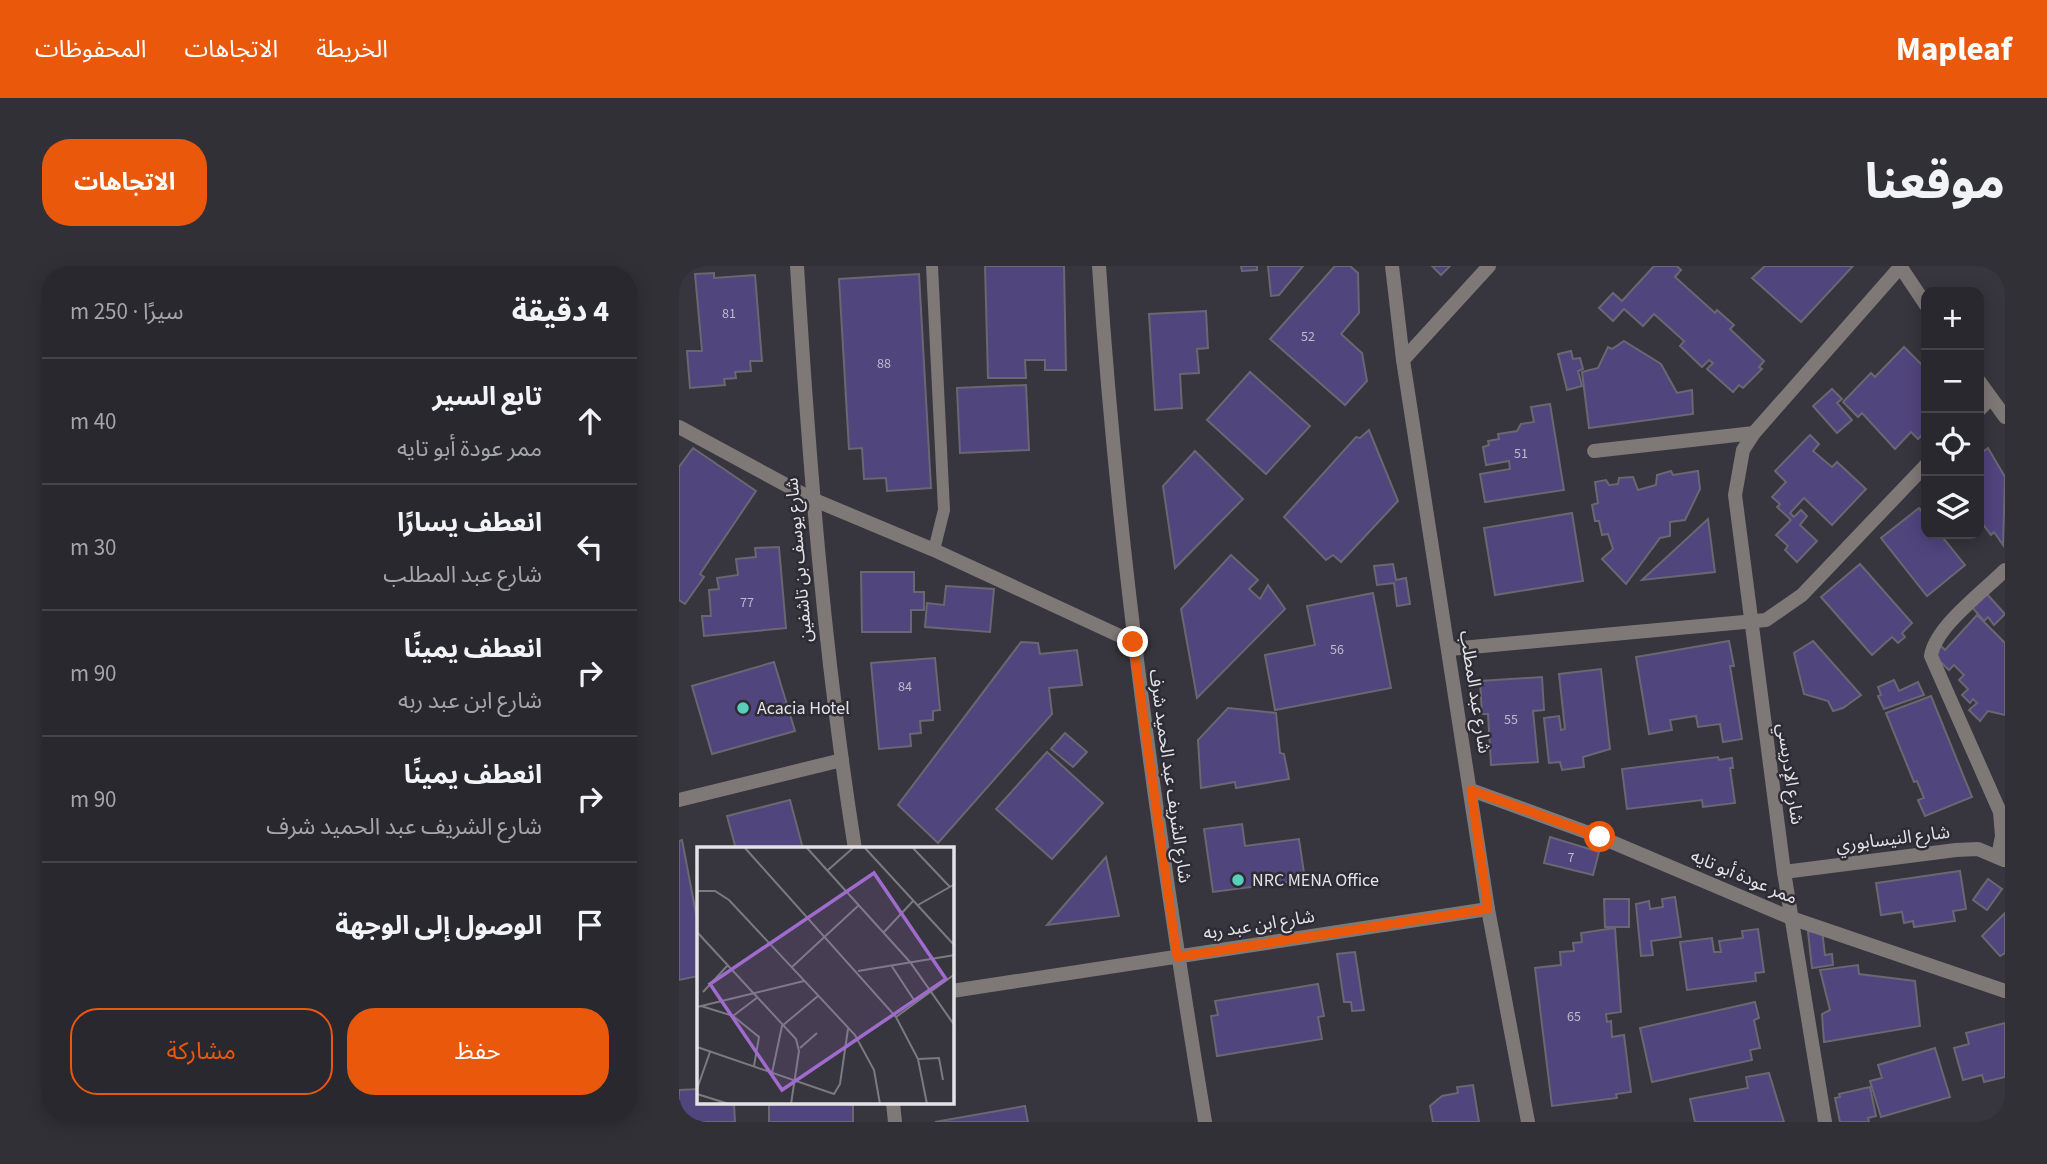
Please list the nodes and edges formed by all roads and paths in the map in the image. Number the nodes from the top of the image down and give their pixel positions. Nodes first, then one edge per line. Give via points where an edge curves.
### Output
1 (797, 266) edge
2 (932, 266) edge
3 (1099, 266) edge
4 (1392, 266) edge
5 (1489, 266) edge
6 (1900, 266) edge
7 (1921, 297) edge
8 (1402, 360) junction
9 (1984, 388) edge
10 (1991, 398) junction
11 (1984, 405) edge
12 (2005, 417) edge
13 (679, 427) edge
14 (1754, 433) junction
15 (1594, 451) dead end
16 (1921, 470) edge
17 (812, 499) junction
18 (934, 550) junction
19 (2005, 570) edge
20 (1749, 623) junction
21 (1133, 642) junction
22 (1450, 649) junction
23 (842, 760) junction
24 (1471, 790) junction
25 (679, 800) edge
26 (855, 847) edge
27 (2001, 858) edge
28 (1784, 872) junction
29 (1488, 909) junction
30 (1791, 918) junction
31 (1177, 957) junction
32 (954, 991) edge
33 (2005, 991) edge
34 (893, 1104) edge
35 (895, 1122) edge
36 (1205, 1122) edge
37 (1528, 1122) edge
38 (1825, 1122) edge

1 - 17 street, شارع يوسف بن تاشفين
2 - 18 lane via 944,510
3 - 21 street, شارع الشريف عبد الحميد شرف
4 - 8 street, شارع عبد المطلب
5 - 8 street
6 - 7 street
6 - 14 street, شارع الإدريسي
8 - 22 street, شارع عبد المطلب
9 - 10 street
10 - 11 street
10 - 12 street
13 - 17 street
14 - 15 street
14 - 20 street, شارع الإدريسي via 1743,450 1735,495
16 - 20 street via 1802,595 1766,620
17 - 18 street
17 - 23 street, شارع يوسف بن تاشفين
18 - 21 street
19 - 27 street via 1943,630 1933,643 1931,656 2000,812
20 - 22 street
20 - 28 street, شارع الإدريسي
21 - 31 street, شارع الشريف عبد الحميد شرف
22 - 24 street, شارع عبد المطلب
23 - 25 street
23 - 26 street, شارع يوسف بن تاشفين
24 - 29 street, شارع عبد المطلب
24 - 30 street, ممر عودة أبو تايه via 1600,837
27 - 28 street, شارع النيسابوري via 1978,849 1956,850
28 - 30 street, شارع الإدريسي
29 - 31 street, شارع ابن عبد ربه
29 - 37 street, شارع عبد المطلب
30 - 33 street, ممر عودة أبو تايه
30 - 38 street, شارع الإدريسي
31 - 32 street, شارع ابن عبد ربه
31 - 36 street, شارع الشريف عبد الحميد شرف
34 - 35 street

